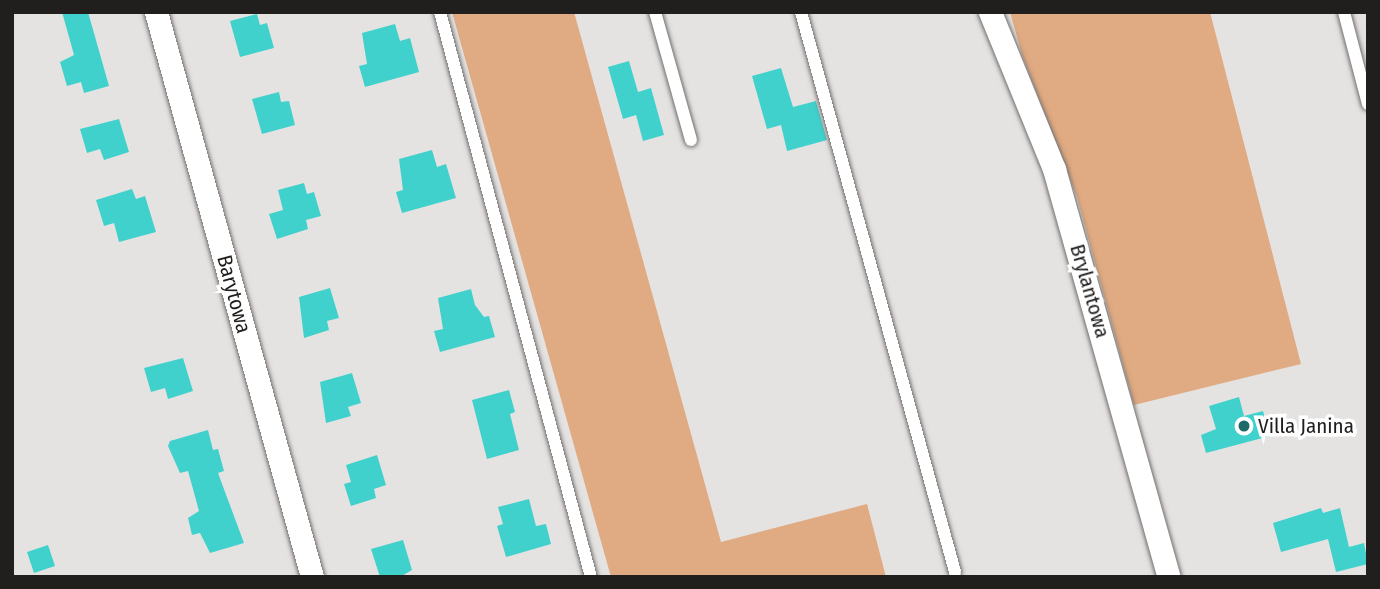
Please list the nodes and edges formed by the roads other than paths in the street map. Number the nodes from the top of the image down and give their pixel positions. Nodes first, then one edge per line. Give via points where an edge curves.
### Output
1 (156, 12) edge
2 (440, 12) edge
3 (656, 12) edge
4 (801, 12) edge
5 (990, 12) edge
6 (1344, 12) edge
7 (1368, 104) edge
8 (691, 140) dead end
9 (955, 572) dead end
10 (312, 577) edge
11 (591, 577) edge
12 (1169, 577) edge

1 - 10 street, Barytowa
2 - 11 lane
3 - 8 lane
4 - 9 lane
5 - 12 street, Brylantowa via 1055,169
6 - 7 lane

